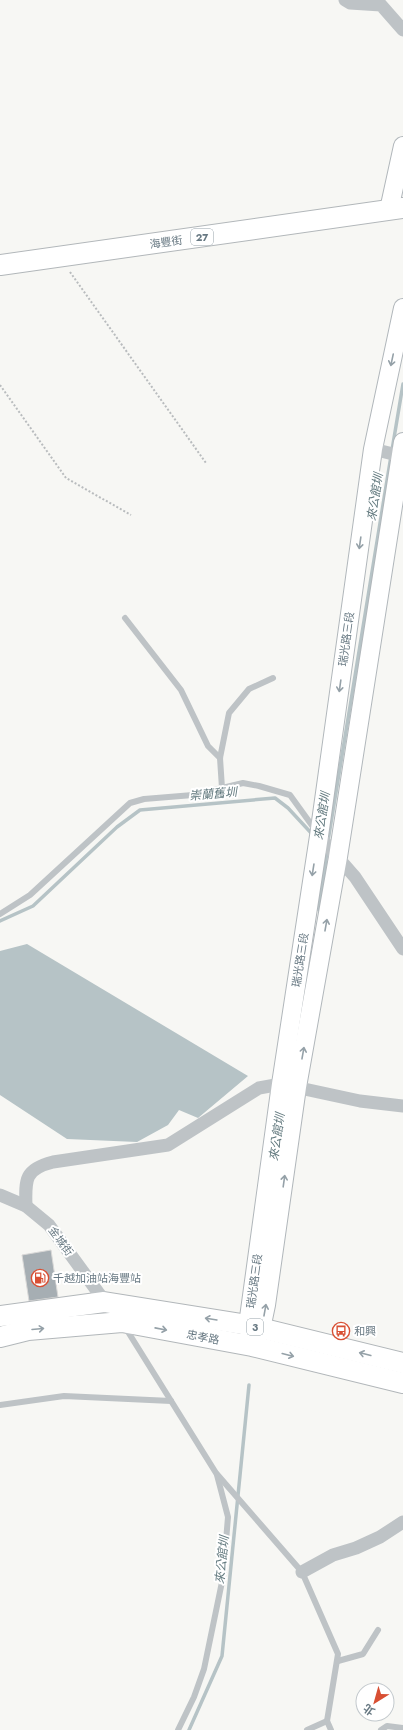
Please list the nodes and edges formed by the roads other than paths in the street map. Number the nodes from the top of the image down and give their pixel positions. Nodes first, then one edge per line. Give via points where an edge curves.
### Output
1 (345, 0) edge
2 (403, 30) edge
3 (403, 146) edge
4 (396, 209) edge
5 (0, 265) edge
6 (403, 308) edge
7 (373, 449) junction
8 (402, 449) edge
9 (125, 618) dead end
10 (273, 678) dead end
11 (220, 758) junction
12 (222, 788) junction
13 (319, 836) junction
14 (338, 857) junction
15 (0, 914) edge
16 (403, 949) edge
17 (289, 1085) junction
18 (403, 1106) edge
19 (0, 1194) edge
20 (26, 1206) junction
21 (104, 1302) junction
22 (0, 1316) edge
23 (122, 1322) junction
24 (255, 1327) junction
25 (0, 1337) edge
26 (252, 1346) junction
27 (403, 1363) edge
28 (403, 1383) edge
29 (171, 1401) junction
30 (0, 1405) edge
31 (216, 1474) junction
32 (403, 1522) edge
33 (302, 1572) junction
34 (378, 1630) dead end
35 (338, 1660) junction
36 (327, 1721) junction
37 (403, 1728) edge
38 (178, 1730) edge
39 (307, 1730) edge
40 (331, 1730) edge
41 (381, 1730) edge

1 - 2 street via 350,3 381,5
3 - 4 street
4 - 5 main road, 海豐街 / 27
6 -> 7 street, 瑞光路三段
7 - 8 street
7 -> 13 street, 瑞光路三段
8 - 14 street, 瑞光路三段
9 - 11 lane via 181,690 208,746
10 - 11 lane via 248,689 229,713
11 - 12 lane
12 - 13 lane via 243,783 290,796
12 - 15 lane via 193,795 130,802 30,895
13 - 14 street
13 -> 17 street, 瑞光路三段
14 - 16 street via 355,877
17 -> 14 street, 瑞光路三段
17 - 18 street via 360,1101
17 - 20 street via 259,1088 168,1145 38,1166 28,1176 25,1184
17 - 24 street, 瑞光路三段
19 - 20 street, 金城街
20 - 21 street, 金城街 via 49,1225
21 - 22 main road, 忠孝路 / 3
21 - 23 street, 金城街
24 -> 21 main road, 忠孝路 / 3
25 -> 23 main road, 忠孝路 / 3 via 28,1330
23 -> 26 main road, 忠孝路 / 3
23 - 29 lane
24 - 26 street, 瑞光路三段
27 -> 24 main road, 忠孝路 / 3
26 -> 28 main road, 忠孝路 / 3
29 - 30 lane via 64,1396
29 - 31 lane
31 - 33 lane
31 - 38 lane via 228,1517 223,1577 204,1668
32 - 33 street via 380,1537 333,1555
33 - 35 lane via 338,1654
34 - 35 lane via 363,1654
35 - 36 lane
36 - 39 lane
36 - 40 lane
37 - 41 lane via 387,1726

